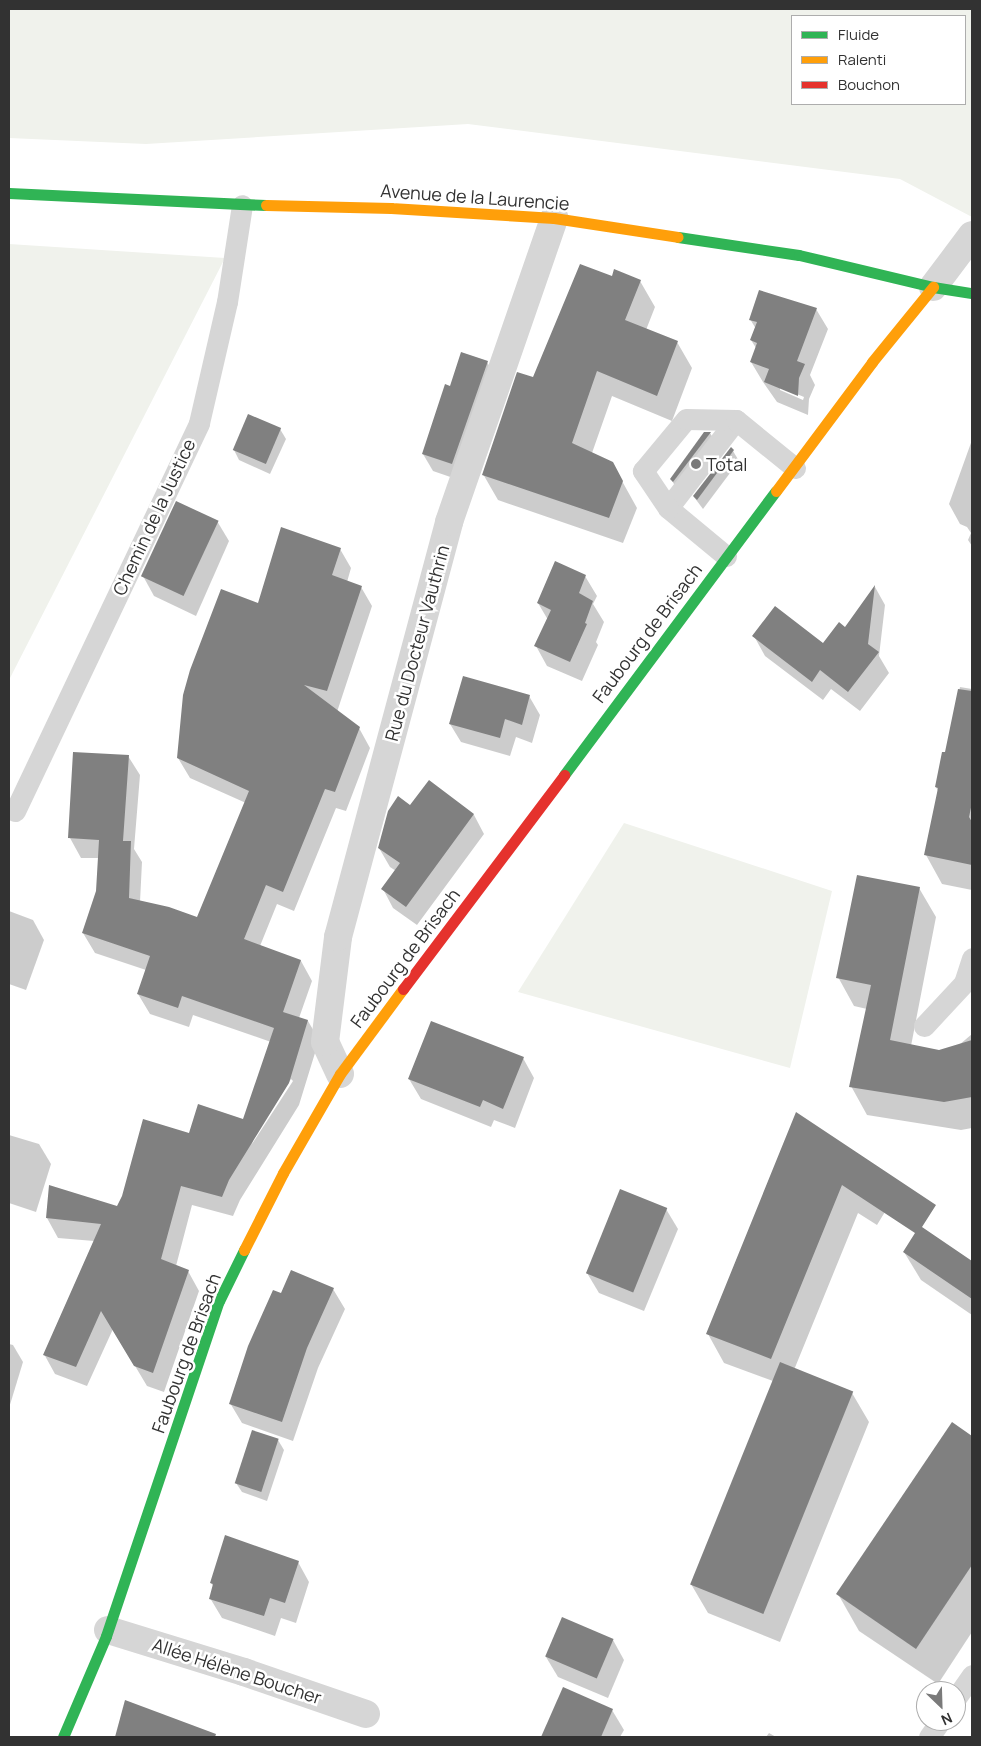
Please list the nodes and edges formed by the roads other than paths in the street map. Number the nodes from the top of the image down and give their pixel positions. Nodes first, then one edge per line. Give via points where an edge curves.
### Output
1 (9, 193) edge
2 (242, 205) junction
3 (554, 218) junction
4 (972, 235) edge
5 (933, 287) junction
6 (972, 293) edge
7 (964, 305) dead end
8 (736, 420) junction
9 (794, 468) junction
10 (668, 508) junction
11 (726, 556) junction
12 (15, 811) dead end
13 (972, 958) edge
14 (924, 1026) dead end
15 (340, 1074) junction
16 (108, 1630) junction
17 (366, 1714) dead end
18 (62, 1737) edge

1 - 2 main road, Avenue de la Laurencie
2 - 3 main road, Avenue de la Laurencie via 391,208
2 - 12 lane, Chemin de la Justice via 227,302 199,423
3 - 5 main road, Avenue de la Laurencie via 799,255
3 - 15 street, Rue du Docteur Vauthrin via 449,522 338,937 325,1042
4 - 5 street
5 - 6 main road, Avenue de la Laurencie
5 - 7 main road, Avenue de la Laurencie
5 - 9 main road, Faubourg de Brisach via 872,362
8 - 9 lane
8 - 10 lane
8 - 10 lane via 686,419 643,470
9 - 11 main road, Faubourg de Brisach
10 - 11 lane
11 - 15 main road, Faubourg de Brisach
13 - 14 lane via 964,983
15 - 16 main road, Faubourg de Brisach via 283,1173 219,1301
16 - 17 street, Allée Hélène Boucher
16 - 18 main road, Faubourg de Brisach

